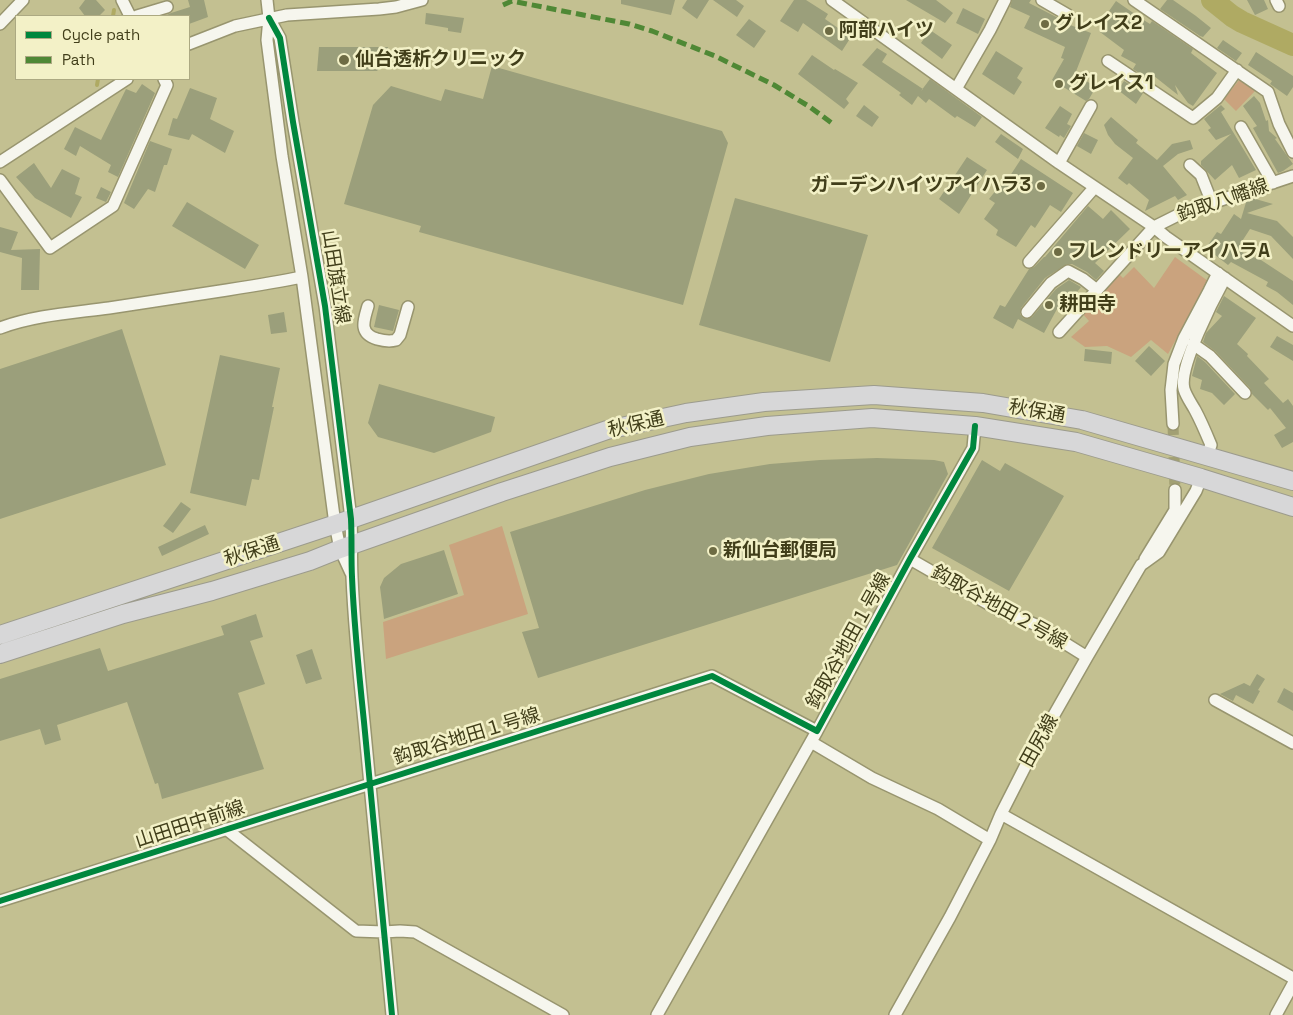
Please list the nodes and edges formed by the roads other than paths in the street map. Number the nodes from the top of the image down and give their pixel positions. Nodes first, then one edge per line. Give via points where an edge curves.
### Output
1 (23, 0) edge
2 (122, 0) edge
3 (267, 0) edge
4 (422, 0) edge
5 (832, 0) edge
6 (1005, 0) edge
7 (1042, 0) edge
8 (1134, 0) edge
9 (166, 7) dead end
10 (130, 15) edge
11 (140, 15) edge
12 (1068, 15) dead end
13 (269, 18) junction
14 (0, 24) edge
15 (190, 44) edge
16 (1108, 61) dead end
17 (1237, 70) junction
18 (124, 80) edge
19 (165, 80) edge
20 (956, 89) junction
21 (1091, 106) dead end
22 (1241, 127) dead end
23 (1293, 152) edge
24 (0, 162) edge
25 (1058, 163) junction
26 (1190, 165) dead end
27 (1293, 176) edge
28 (0, 180) edge
29 (1273, 183) junction
30 (1094, 188) junction
31 (1212, 203) junction
32 (1154, 227) junction
33 (1029, 262) dead end
34 (1221, 276) junction
35 (302, 277) junction
36 (1097, 290) junction
37 (368, 306) dead end
38 (408, 308) dead end
39 (1027, 312) dead end
40 (1293, 326) edge
41 (0, 328) edge
42 (1059, 332) dead end
43 (1194, 344) junction
44 (1245, 393) dead end
45 (1173, 424) tunnel mouth
46 (975, 426) junction
47 (1207, 456) junction
48 (1201, 478) junction
49 (1293, 481) edge
50 (1174, 490) tunnel mouth
51 (1293, 507) edge
52 (343, 522) junction
53 (346, 546) junction
54 (910, 559) junction
55 (1141, 565) junction
56 (0, 635) edge
57 (0, 654) edge
58 (1087, 657) junction
59 (1215, 700) dead end
60 (817, 731) junction
61 (811, 742) junction
62 (1293, 743) edge
63 (389, 777) joint
64 (370, 784) junction
65 (1002, 814) junction
66 (226, 829) junction
67 (990, 840) junction
68 (0, 901) edge
69 (384, 932) junction
70 (1293, 978) edge
71 (1293, 984) edge
72 (392, 1015) edge
73 (563, 1015) edge
74 (657, 1015) edge
75 (895, 1015) edge
76 (1276, 1015) edge

1 - 14 street
2 - 10 street
3 - 13 street, 山田旗立線
4 - 13 street via 379,9
5 - 20 street
6 - 20 street
7 - 12 street
8 - 17 street
9 - 11 street
13 - 15 street via 235,26
13 - 35 street, 山田旗立線 via 267,40
13 - 52 street, 山田旗立線 via 280,38 326,306
16 - 17 street via 1193,118 1217,98
17 - 23 street via 1268,92
18 - 24 street
19 - 28 street via 168,85 113,206 50,248
20 - 25 street
21 - 25 street
22 - 29 street
25 - 30 street
26 - 31 street via 1200,175
27 - 29 street, 鈎取八幡線
29 - 31 street, 鈎取八幡線
30 - 32 street
30 - 33 street
31 - 32 street, 鈎取八幡線
32 - 34 street
32 - 36 street
34 - 40 street
34 - 43 street
34 - 45 street via 1209,291 1174,364 1171,390
35 - 41 street via 49,315
35 - 52 street, 山田旗立線
36 - 39 street via 1068,272 1051,283
36 - 42 street
37 - 38 street via 363,324 367,335 387,342 396,340 400,335
43 - 44 street
43 - 47 street via 1183,388 1210,445
46 - 48 highway, 秋保通 via 1076,442
46 - 53 highway, 秋保通 via 872,418 767,426 690,437 610,457
46 - 54 street, 鈎取谷地田１号線 via 973,448
47 - 49 highway, 秋保通
47 - 52 highway, 秋保通 via 1082,420 983,403 874,395 764,402 607,430
48 - 51 highway, 秋保通
48 - 55 street, 田尻線 via 1159,552
50 - 55 street via 1175,510
52 - 53 street, 山田旗立線
52 - 53 street, 山田旗立線
52 - 56 highway, 秋保通
53 - 57 highway, 秋保通 via 230,586 122,614
53 - 64 street via 352,576
54 - 58 street, 鈎取谷地田２号線 via 997,609 1034,624
54 - 60 street, 鈎取谷地田１号線
55 - 58 street, 田尻線
58 - 65 street, 田尻線 via 1030,757
59 - 62 street
60 - 61 street
60 - 63 street, 鈎取谷地田１号線 via 712,676
61 - 67 street
61 - 74 street
63 - 64 street, 山田田中前線
64 - 66 street, 山田田中前線
64 - 69 street
65 - 67 street, 田尻線
65 - 70 street
66 - 68 street, 山田田中前線
66 - 69 street via 356,931
67 - 75 street, 田尻線 via 943,932
69 - 72 street
69 - 73 street via 415,932
71 - 76 street

